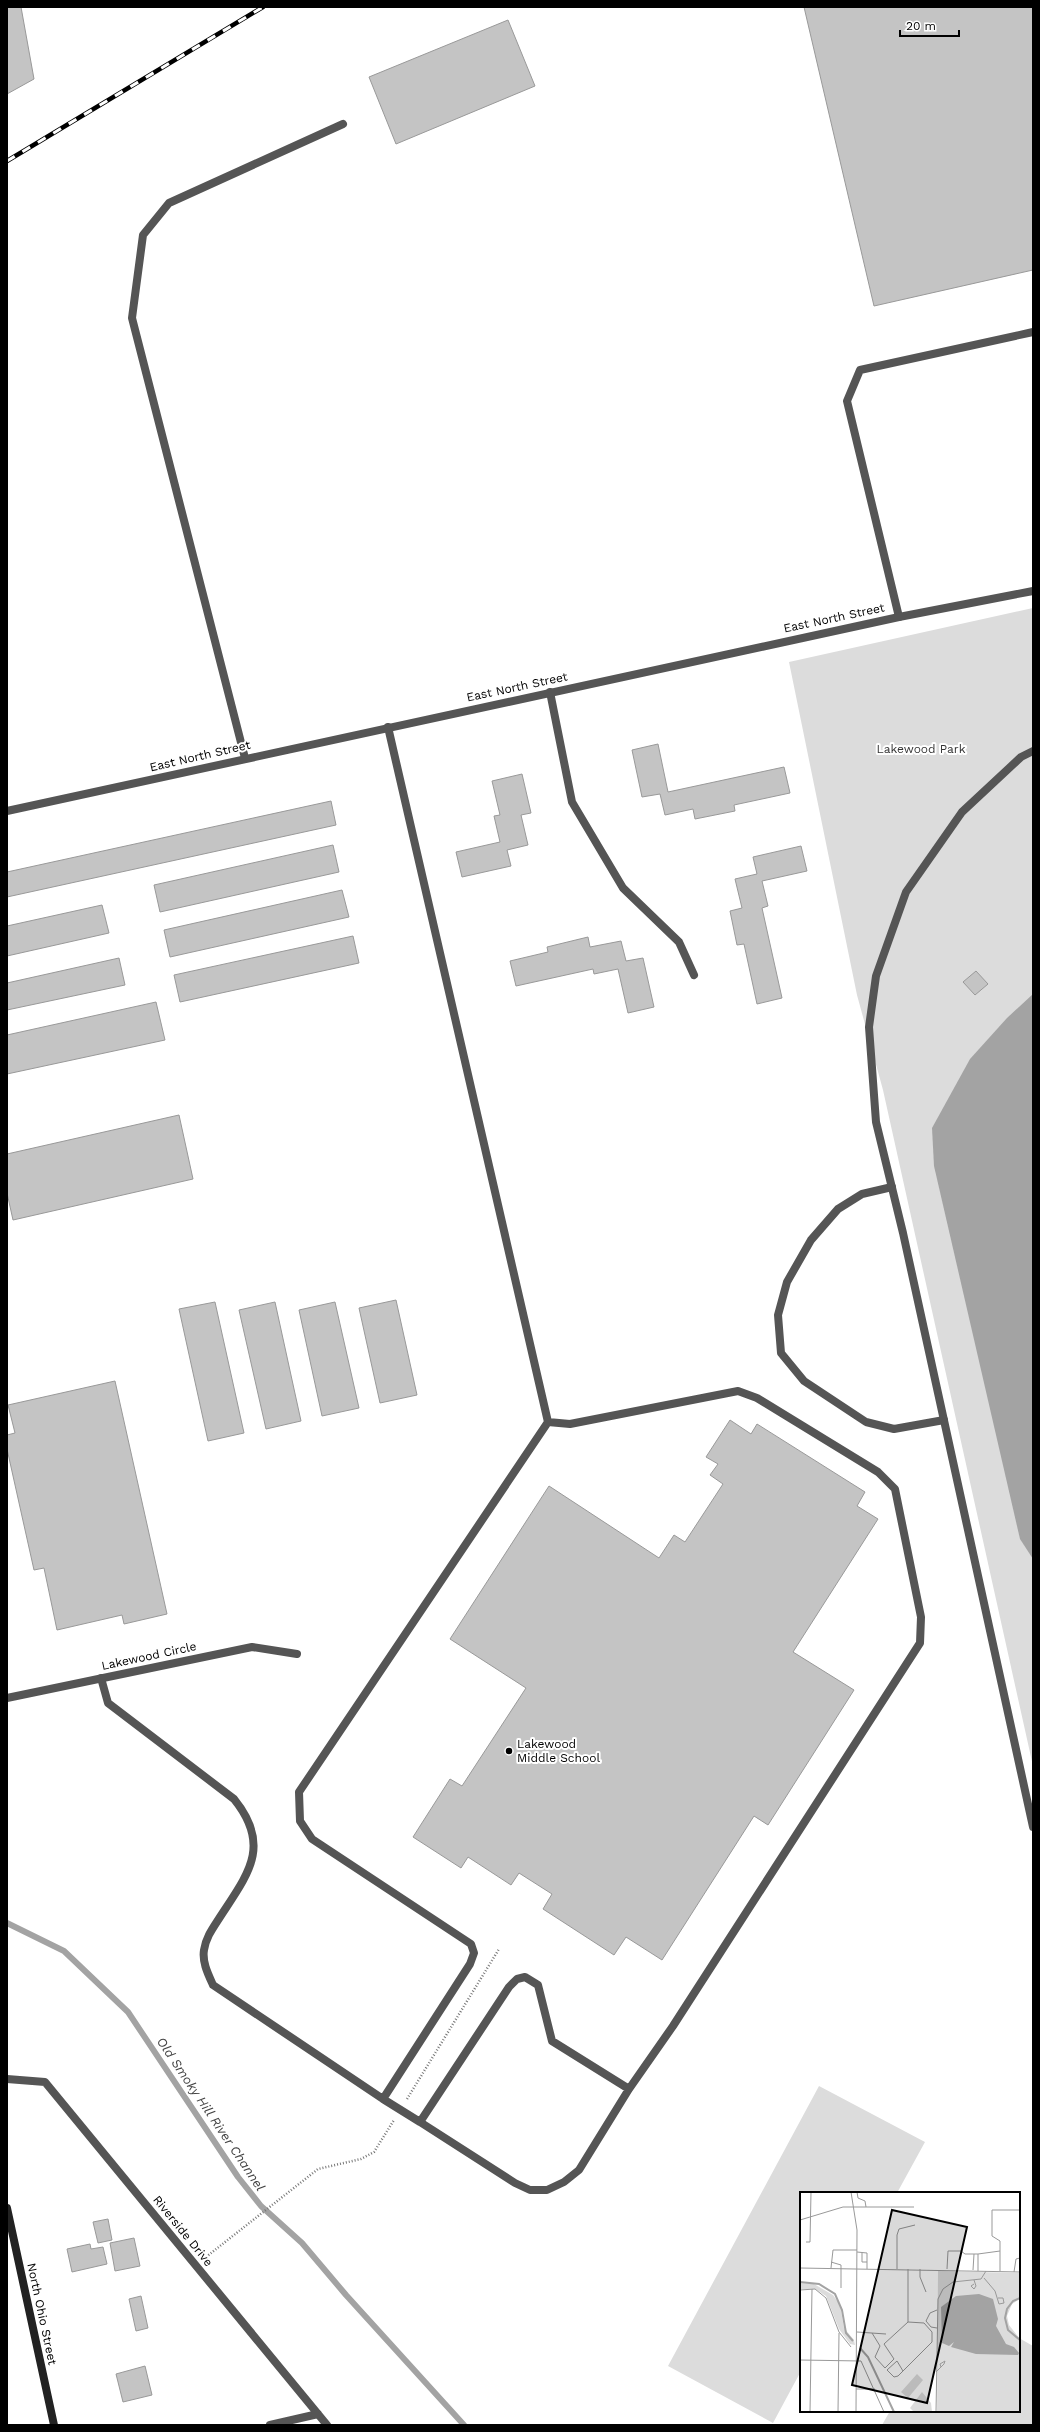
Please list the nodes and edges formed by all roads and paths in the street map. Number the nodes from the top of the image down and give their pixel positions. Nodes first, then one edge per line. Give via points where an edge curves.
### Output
1 (343, 124) dead end
2 (1033, 332) edge
3 (1033, 590) edge
4 (899, 617) junction
5 (550, 692) junction
6 (388, 727) junction
7 (1033, 750) edge
8 (245, 758) junction
9 (7, 811) edge
10 (694, 975) dead end
11 (892, 1187) junction
12 (944, 1420) junction
13 (548, 1422) junction
14 (297, 1654) dead end
15 (101, 1678) junction
16 (7, 1698) edge
17 (1033, 1827) edge
18 (7, 2079) edge
19 (628, 2089) junction
20 (383, 2099) junction
21 (420, 2122) junction
22 (303, 2181) dead end
23 (7, 2208) edge
24 (195, 2264) junction
25 (318, 2414) junction
26 (54, 2425) edge
27 (270, 2425) edge
28 (327, 2425) edge

1 - 8 street via 169,203 143,235 132,318
2 - 4 street via 860,370 847,401 872,494
3 - 4 street, East North Street
4 - 5 street, East North Street
5 - 6 street, East North Street
5 - 10 street via 572,802 623,888 679,942
6 - 8 street, East North Street
6 - 13 street
7 - 11 street via 1021,757 962,812 906,892 885,948 876,976 869,1028 876,1122
8 - 9 street, East North Street
11 - 12 street
11 - 12 street via 862,1194 838,1209 811,1240 787,1282 778,1315 781,1353 804,1381 866,1422 894,1429
12 - 17 street
13 - 19 street via 570,1424 738,1391 757,1398 878,1472 895,1489 921,1617 920,1643 673,2026
13 - 20 street via 299,1792 300,1821 312,1839 471,1944 474,1953 470,1964
14 - 15 street, Lakewood Circle via 252,1647
15 - 16 street, Lakewood Circle
15 - 20 street via 108,1702 234,1799 244,1812 252,1831 254,1855 247,1876 208,1935 204,1951 205,1969 213,1985
18 - 24 street, Riverside Drive via 45,2082
19 - 21 street via 579,2170 564,2182 547,2190 530,2190 515,2183
19 - 21 street via 552,2041 538,1985 525,1977 517,1979 509,1987
20 - 21 street
22 - 24 path
23 - 26 main road, North Ohio Street
24 - 25 street, Riverside Drive
25 - 27 street
25 - 28 street, Riverside Drive

